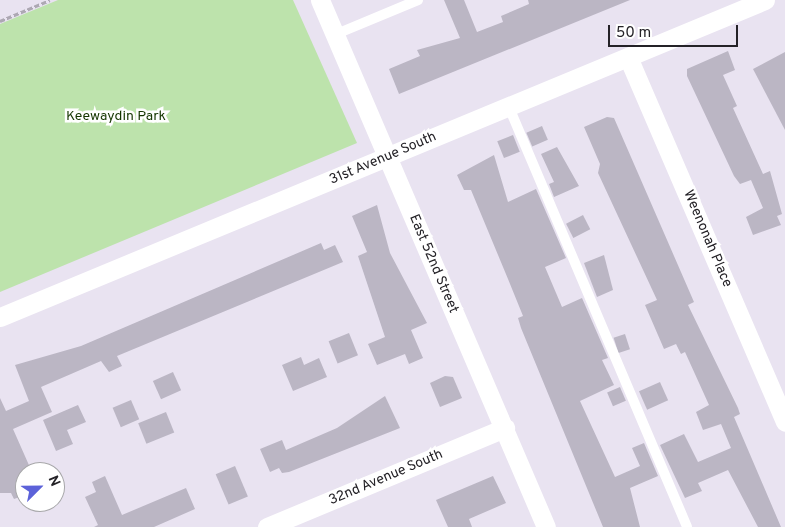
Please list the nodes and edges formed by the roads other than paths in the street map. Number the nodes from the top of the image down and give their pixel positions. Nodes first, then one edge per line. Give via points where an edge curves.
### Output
1 (320, 0) edge
2 (418, 0) edge
3 (765, 0) edge
4 (334, 35) junction
5 (628, 57) junction
6 (508, 105) junction
7 (387, 158) junction
8 (0, 317) edge
9 (785, 422) edge
10 (505, 428) junction
11 (267, 527) edge
12 (546, 527) edge
13 (687, 527) edge

1 - 4 street, East 52nd Street
2 - 4 lane
3 - 5 street, 31st Avenue South
4 - 7 street, East 52nd Street
5 - 6 street, 31st Avenue South
5 - 9 street, Weenonah Place
6 - 7 street, 31st Avenue South
6 - 13 lane
7 - 8 street, 31st Avenue South
7 - 10 street, East 52nd Street
10 - 11 street, 32nd Avenue South
10 - 12 street, East 52nd Street

